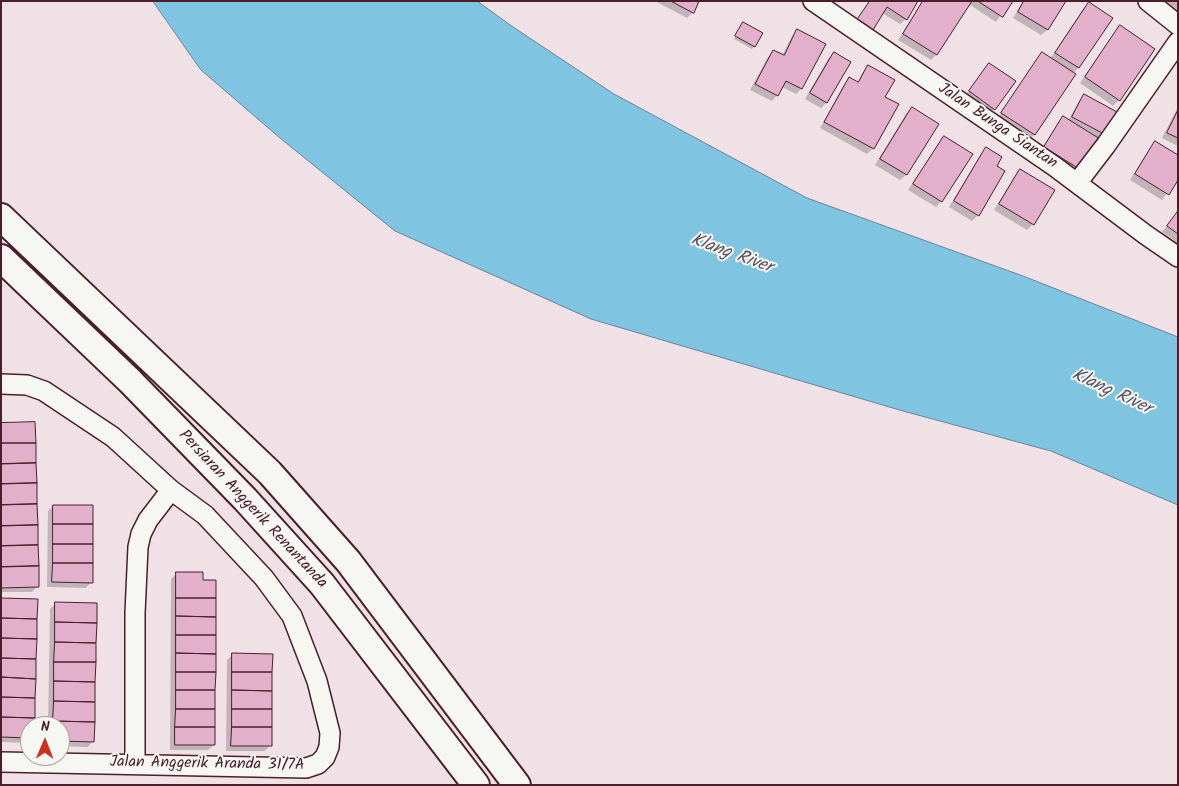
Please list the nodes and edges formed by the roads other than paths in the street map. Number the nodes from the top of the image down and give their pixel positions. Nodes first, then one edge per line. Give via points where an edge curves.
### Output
1 (813, 1) edge
2 (1148, 1) edge
3 (1178, 25) edge
4 (1178, 42) edge
5 (1077, 183) junction
6 (1, 217) edge
7 (1178, 256) edge
8 (1, 258) edge
9 (1, 384) edge
10 (270, 472) junction
11 (171, 490) junction
12 (245, 499) junction
13 (1, 762) edge
14 (135, 764) junction
15 (476, 785) edge
16 (517, 785) edge

1 - 5 street, Jalan Bunga Siantan
2 - 3 street
4 - 5 street
5 - 7 street, Jalan Bunga Siantan
6 - 10 main road
8 - 12 main road, Persiaran Anggerik Renantanda via 130,381
9 - 11 street, Jalan Anggerik Aranda 31/7A via 44,391 65,404 113,436
10 - 12 main road
10 - 16 main road via 348,561
11 - 14 street via 148,520 138,547
11 - 14 street, Jalan Anggerik Aranda 31/7A via 205,515 264,578 292,616 317,681 330,733 329,747 318,764 306,768
12 - 15 main road, Persiaran Anggerik Renantanda via 322,584
13 - 14 street, Jalan Anggerik Aranda 31/7A

